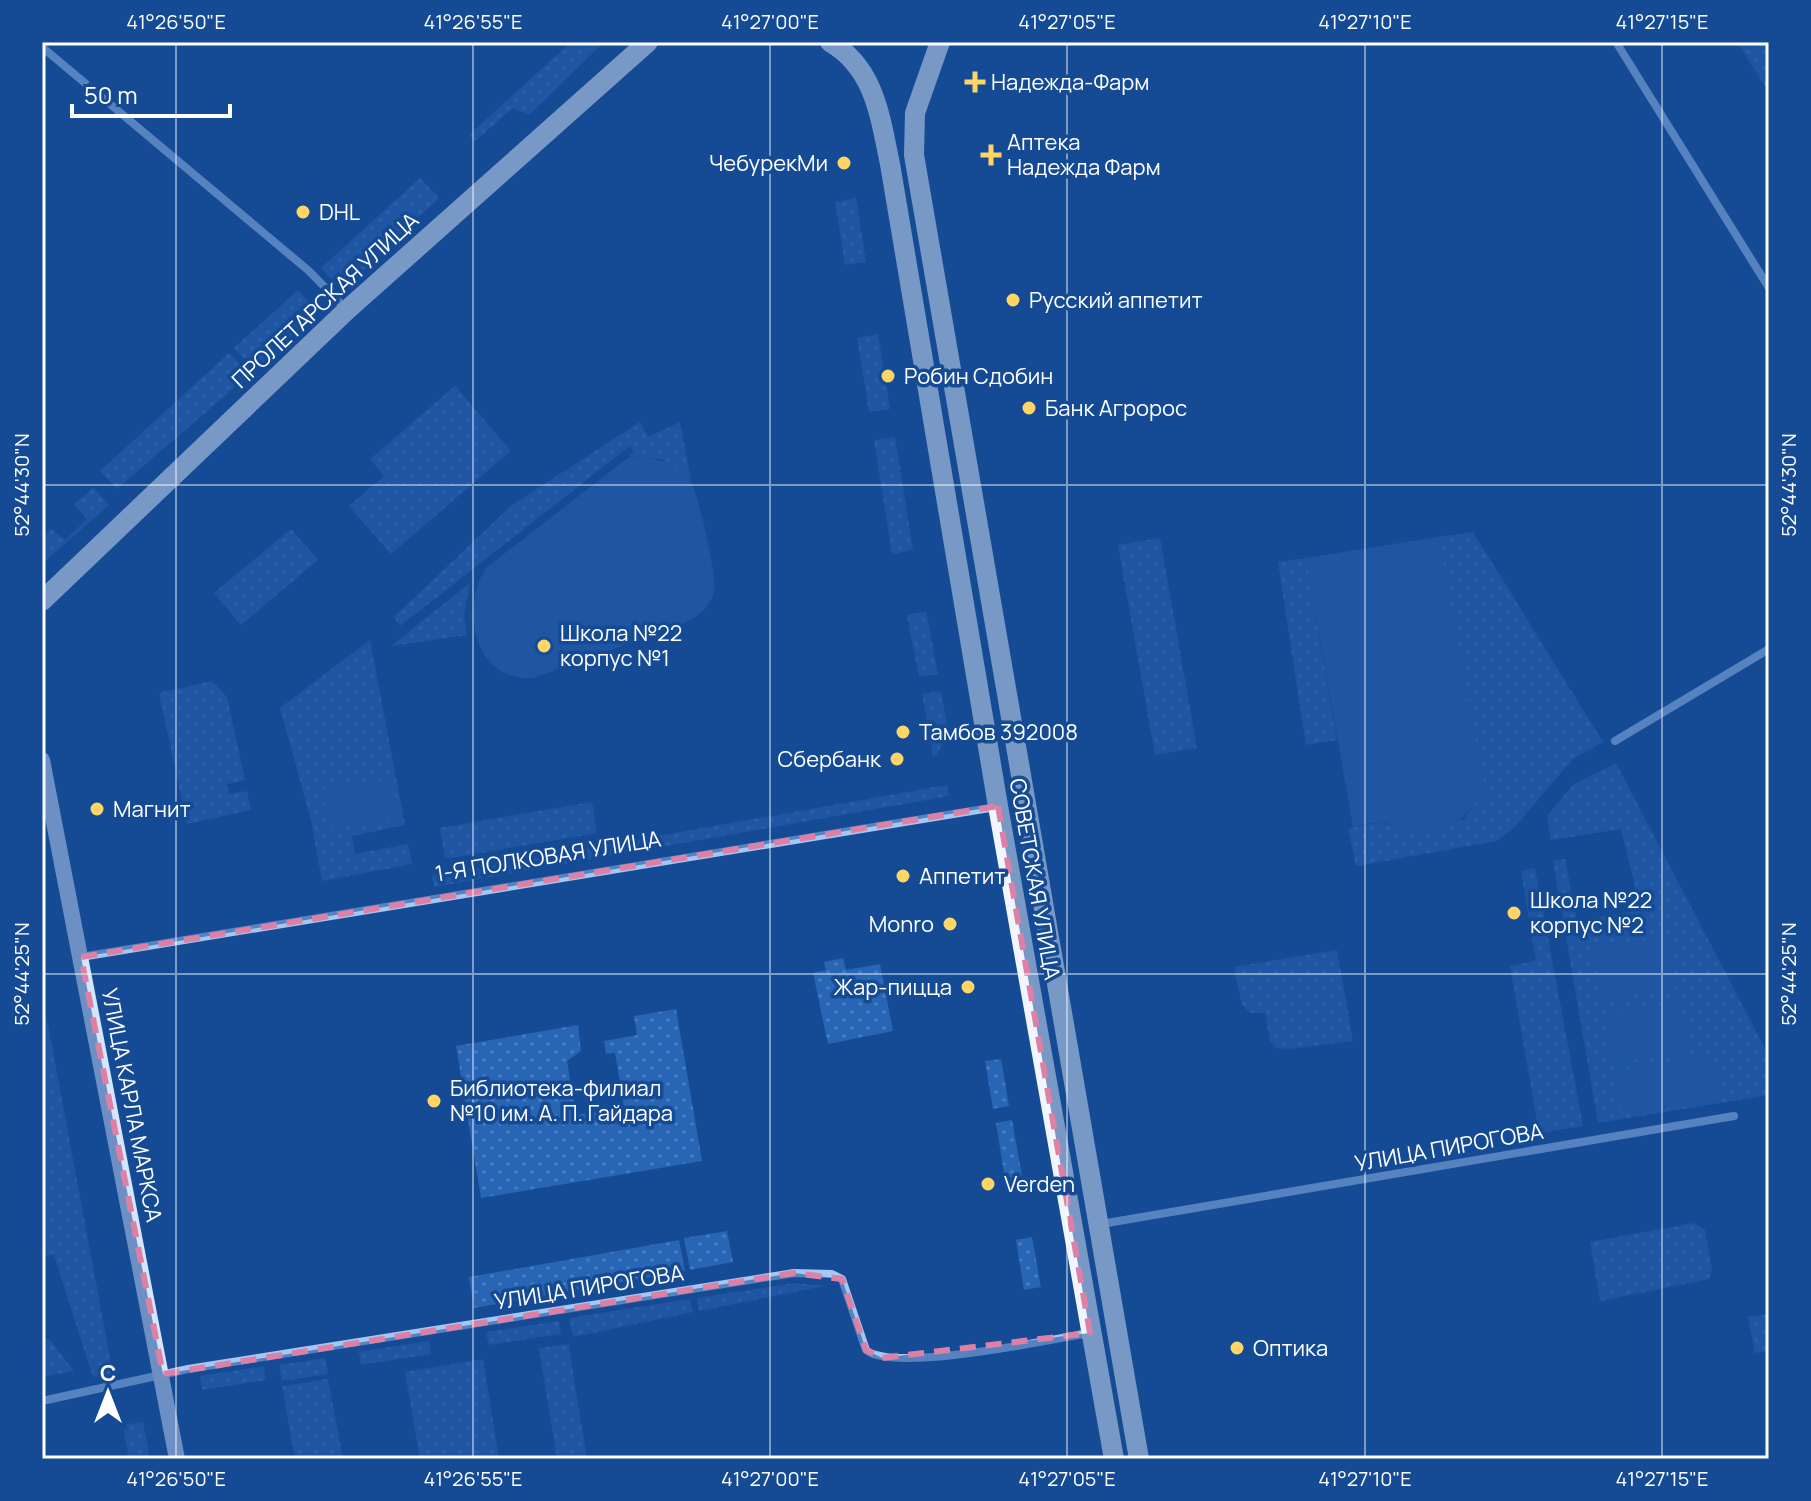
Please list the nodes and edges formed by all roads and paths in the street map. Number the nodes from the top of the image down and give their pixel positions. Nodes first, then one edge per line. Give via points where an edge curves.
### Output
1 (648, 42) edge
2 (830, 42) edge
3 (940, 42) edge
4 (1616, 42) edge
5 (42, 47) edge
6 (1766, 275) edge
7 (1769, 288) edge
8 (347, 310) junction
9 (42, 601) edge
10 (1769, 649) edge
11 (1615, 741) dead end
12 (42, 760) edge
13 (1023, 802) junction
14 (998, 806) junction
15 (81, 957) junction
16 (1734, 1116) dead end
17 (1096, 1224) junction
18 (1090, 1333) junction
19 (163, 1374) junction
20 (42, 1401) edge
21 (177, 1459) edge
22 (1114, 1459) edge
23 (1139, 1459) edge

1 - 8 main road, ПРОЛЕТАРСКАЯ УЛИЦА
2 - 14 main road, СОВЕТСКАЯ УЛИЦА via 862,69 877,104
3 - 13 main road via 915,113 914,155
4 - 6 street
5 - 8 street via 309,271
6 - 7 street
8 - 9 main road, ПРОЛЕТАРСКАЯ УЛИЦА
10 - 11 street
12 - 15 main road, УЛИЦА КАРЛА МАРКСА
13 - 14 main road, 1-Я ПОЛКОВАЯ УЛИЦА
13 - 17 main road
14 - 15 street, 1-Я ПОЛКОВАЯ УЛИЦА
14 - 18 main road, СОВЕТСКАЯ УЛИЦА
15 - 19 main road, УЛИЦА КАРЛА МАРКСА
16 - 17 street, УЛИЦА ПИРОГОВА
17 - 23 main road
18 - 19 street, УЛИЦА ПИРОГОВА via 948,1355 882,1358 866,1350 842,1279 794,1273
18 - 22 main road, СОВЕТСКАЯ УЛИЦА
19 - 20 street, УЛИЦА ПИРОГОВА
19 - 21 main road, УЛИЦА КАРЛА МАРКСА

